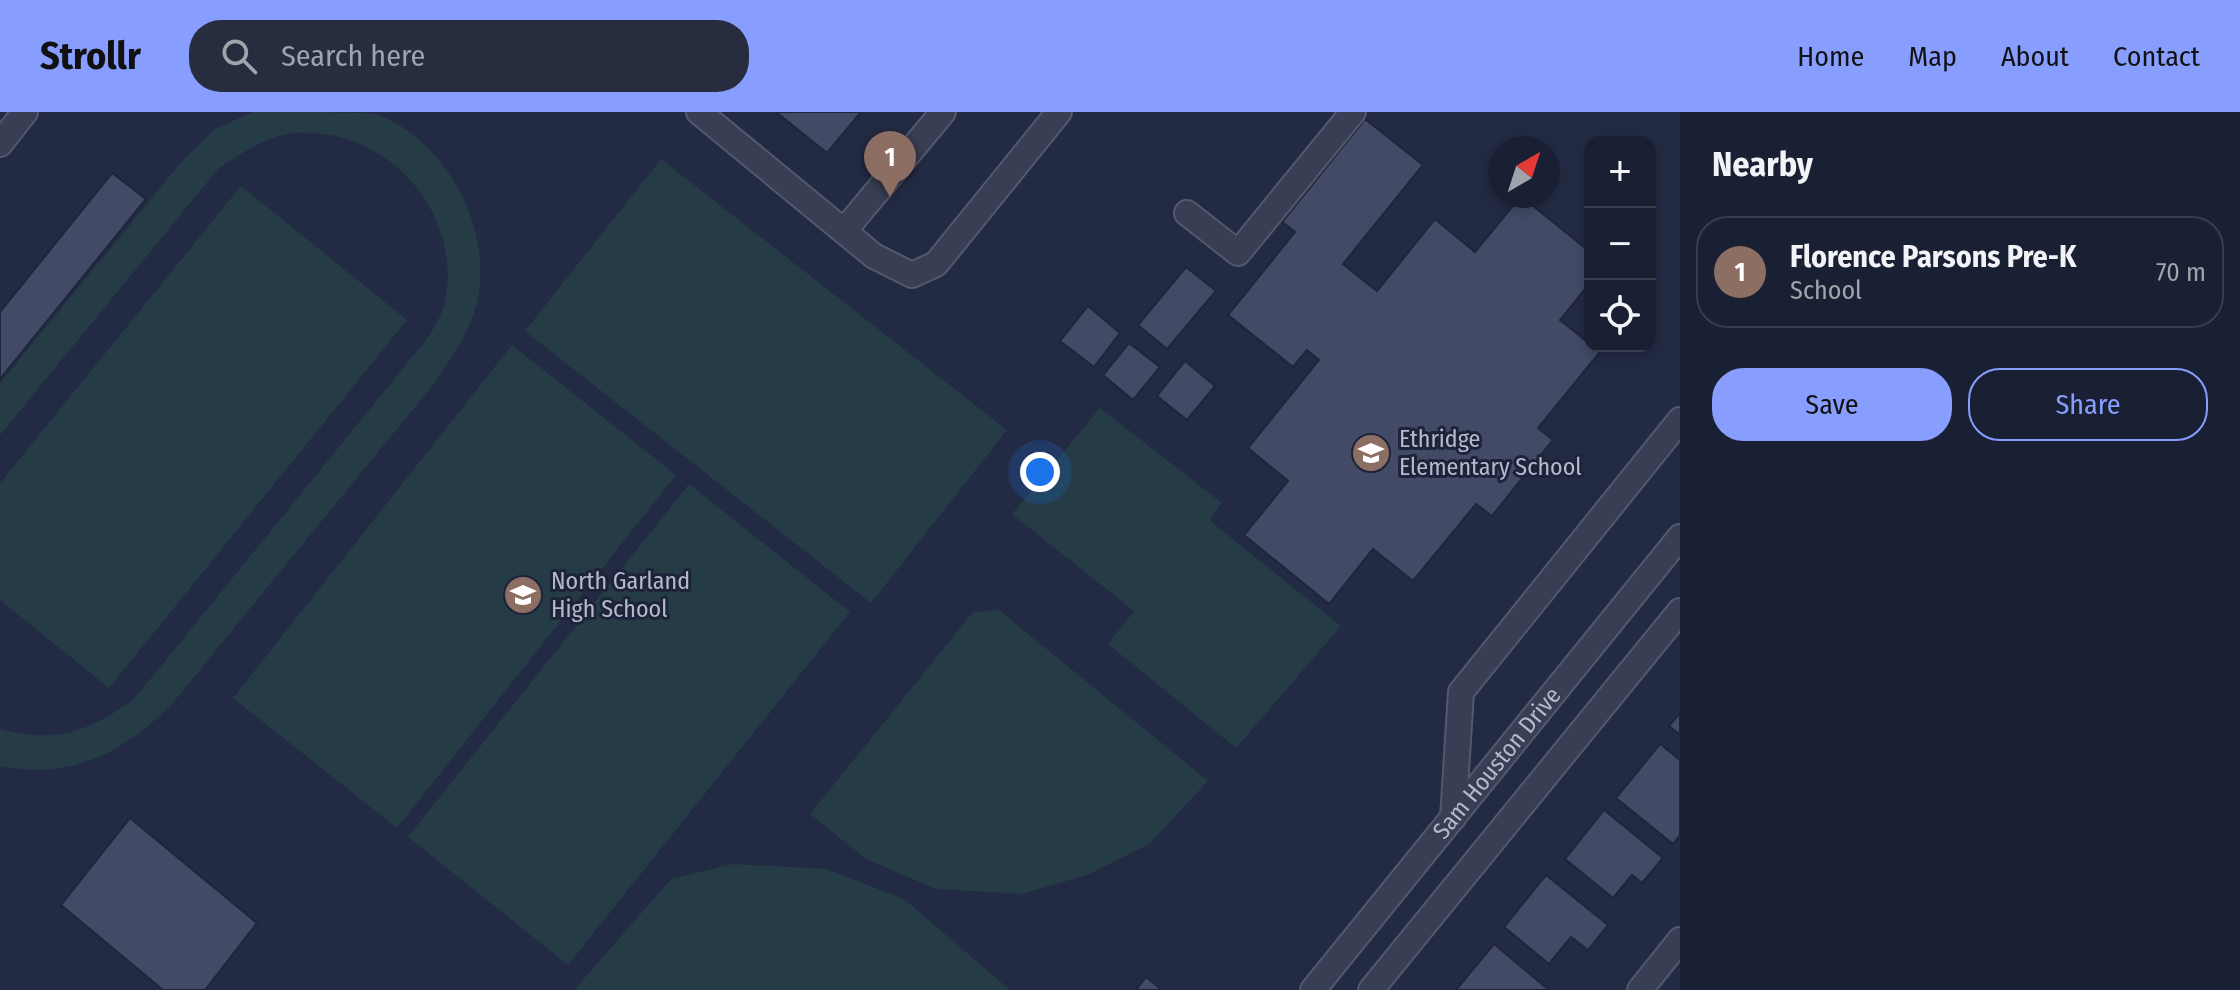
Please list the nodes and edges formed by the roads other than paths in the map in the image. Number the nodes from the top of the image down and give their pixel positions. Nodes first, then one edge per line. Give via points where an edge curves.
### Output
1 (25, 112) edge
2 (699, 112) edge
3 (943, 112) edge
4 (1059, 112) edge
5 (1353, 112) edge
6 (0, 144) edge
7 (1187, 213) dead end
8 (844, 231) junction
9 (1680, 420) edge
10 (1680, 537) edge
11 (1680, 611) edge
12 (1453, 818) junction
13 (1680, 940) edge
14 (1313, 990) edge
15 (1371, 990) edge
16 (1640, 990) edge

1 - 6 street
2 - 8 street
3 - 8 street
4 - 8 street via 936,264 912,275 874,256
5 - 7 street via 1238,253
9 - 12 street via 1461,692
10 - 12 street, Sam Houston Drive
11 - 15 street, Sam Houston Drive
12 - 14 street, Sam Houston Drive
13 - 16 street

